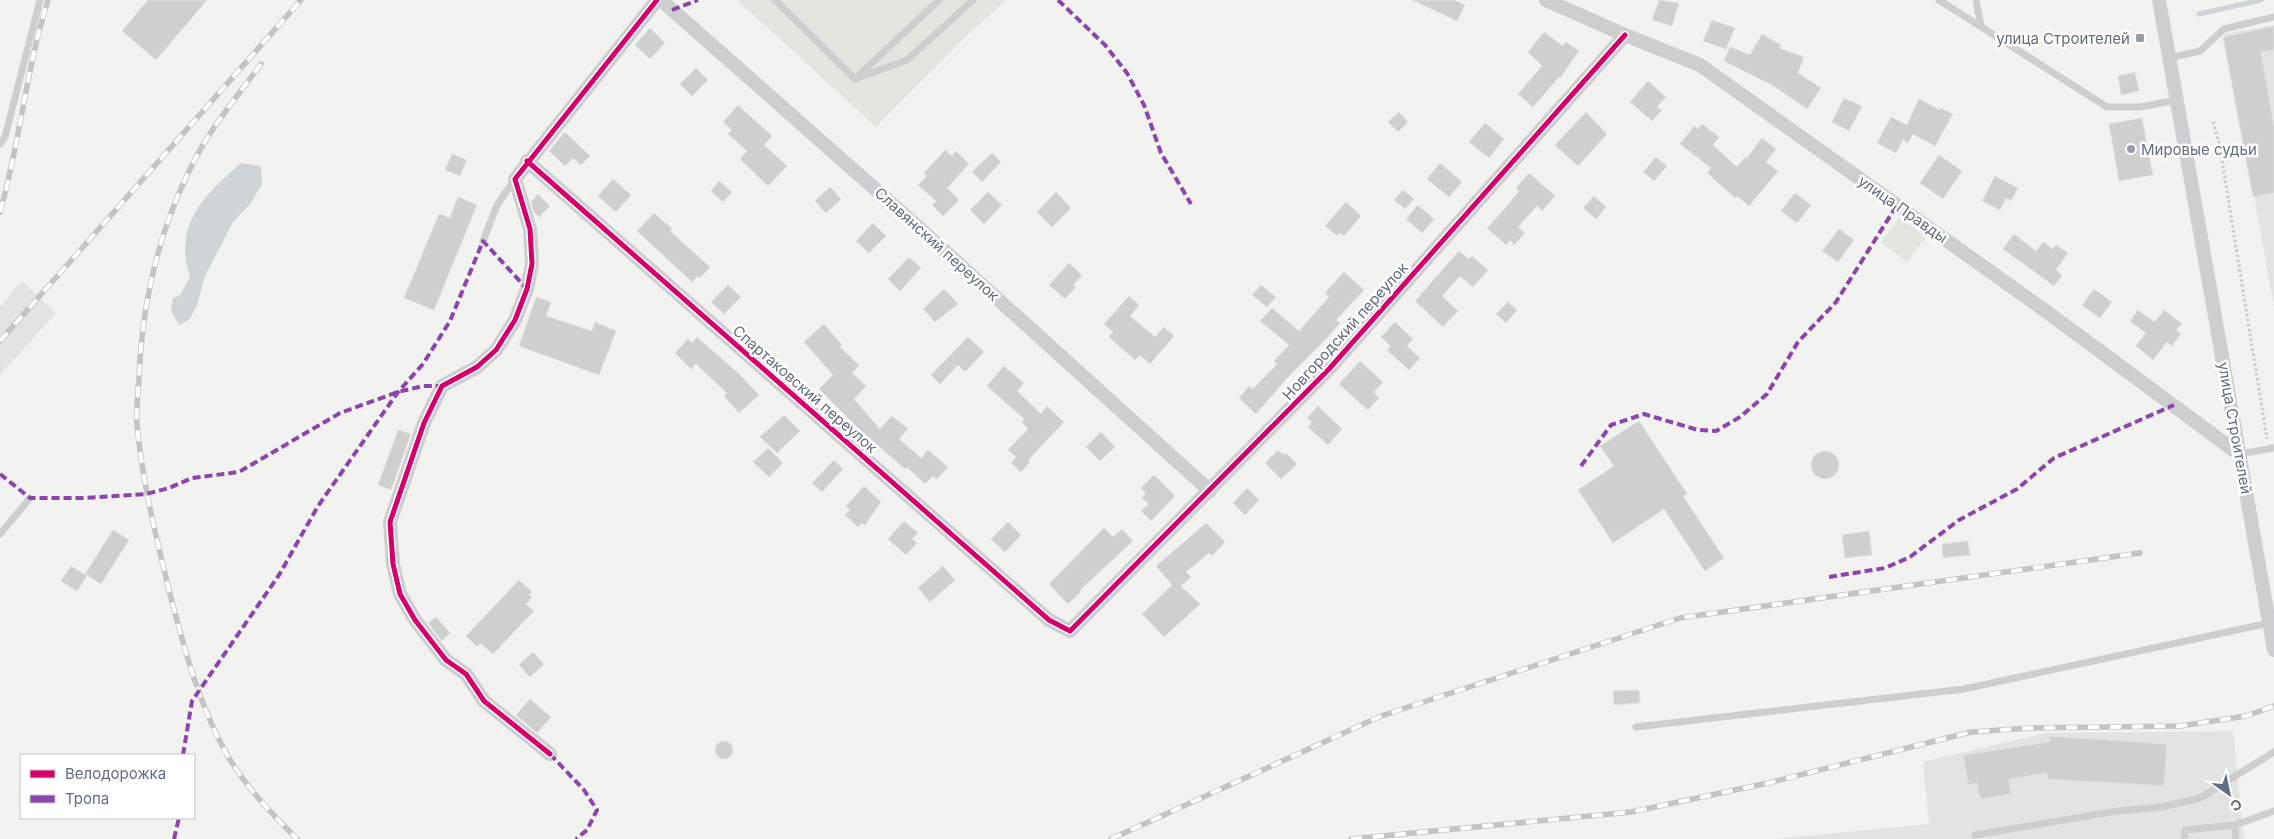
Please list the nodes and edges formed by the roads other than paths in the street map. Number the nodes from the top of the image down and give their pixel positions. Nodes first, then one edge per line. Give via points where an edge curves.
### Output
1 (40, 0) edge
2 (657, 0) edge
3 (661, 0) edge
4 (775, 0) edge
5 (939, 0) edge
6 (973, 0) edge
7 (1546, 0) edge
8 (1939, 0) edge
9 (1976, 0) edge
10 (2159, 0) edge
11 (2274, 17) edge
12 (1981, 26) junction
13 (1625, 35) junction
14 (2169, 58) junction
15 (855, 79) junction
16 (2177, 100) junction
17 (0, 144) edge
18 (527, 162) junction
19 (515, 179) junction
20 (483, 242) dead end
21 (2271, 449) edge
22 (2239, 454) junction
23 (1210, 491) junction
24 (30, 498) dead end
25 (0, 534) edge
26 (2269, 622) junction
27 (1070, 631) joint
28 (2274, 650) edge
29 (1636, 727) dead end
30 (2274, 752) edge
31 (550, 754) dead end
32 (2274, 811) edge
33 (2235, 825) junction
34 (1976, 835) dead end
35 (2184, 839) edge
36 (2236, 839) edge

1 - 17 lane via 6,137
2 - 18 street
3 - 23 street, Славянский переулок
4 - 15 lane
5 - 15 lane
6 - 15 lane via 907,60
7 - 13 street, улица Правды
8 - 12 lane
9 - 12 lane
10 - 14 street, улица Строителей
11 - 14 lane via 2224,29 2200,51
12 - 16 lane via 2107,107 2140,107
13 - 22 street, улица Правды via 1700,65 2047,312
13 - 23 street, Новгородский переулок via 1330,369
14 - 16 street, улица Строителей
16 - 22 street, улица Строителей
18 - 19 street
18 - 27 street, Спартаковский переулок via 1049,620
19 - 20 lane via 497,205
19 - 31 street via 530,229 532,264 527,289 515,320 496,350 477,367 442,386 424,423 390,522 393,564 400,594 415,620 446,660 466,674 484,701
21 - 22 lane
22 - 26 street, улица Строителей
23 - 27 street, Новгородский переулок
24 - 25 lane
26 - 28 street, улица Строителей
26 - 29 lane via 1964,689
30 - 34 lane via 2200,798 2162,808 2117,811
32 - 33 lane
33 - 35 lane via 2185,830
33 - 36 lane

